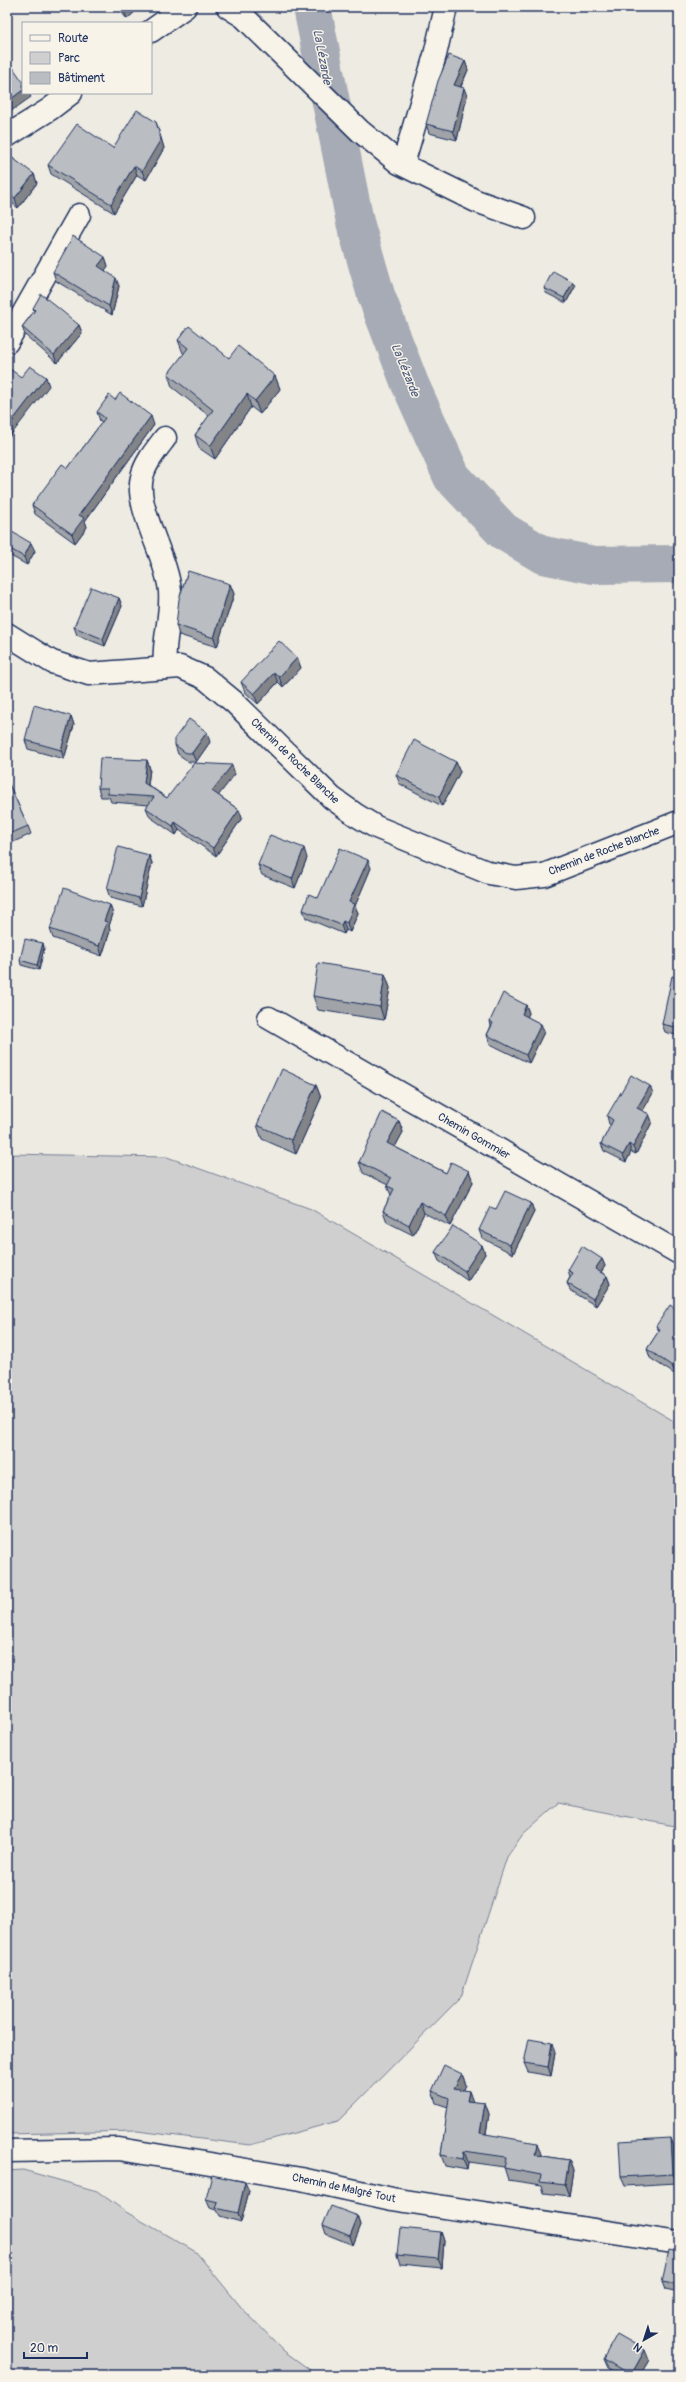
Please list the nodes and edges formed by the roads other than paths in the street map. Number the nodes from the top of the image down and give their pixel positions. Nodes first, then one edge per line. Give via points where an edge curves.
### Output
1 (185, 7) edge
2 (228, 7) edge
3 (446, 7) edge
4 (152, 30) edge
5 (70, 94) edge
6 (7, 136) edge
7 (403, 164) junction
8 (79, 214) dead end
9 (524, 218) dead end
10 (7, 342) edge
11 (165, 438) dead end
12 (7, 634) edge
13 (165, 668) junction
14 (679, 822) edge
15 (270, 1018) dead end
16 (678, 1246) edge
17 (7, 2151) edge
18 (679, 2243) edge

1 - 4 street
2 - 7 street via 244,17 360,131
3 - 7 street via 435,56
5 - 6 street
7 - 9 street via 476,201
8 - 10 street
11 - 13 street via 145,467 141,488 148,518 168,573 170,610 163,651
12 - 13 street, Chemin de Roche Blanche via 52,662 89,674
13 - 14 street, Chemin de Roche Blanche via 180,667 205,678 234,702 332,798 356,815 376,827 489,873 516,878 544,875
15 - 16 street, Chemin Gommier
17 - 18 street, Chemin de Malgré Tout via 119,2149 301,2179 392,2198

